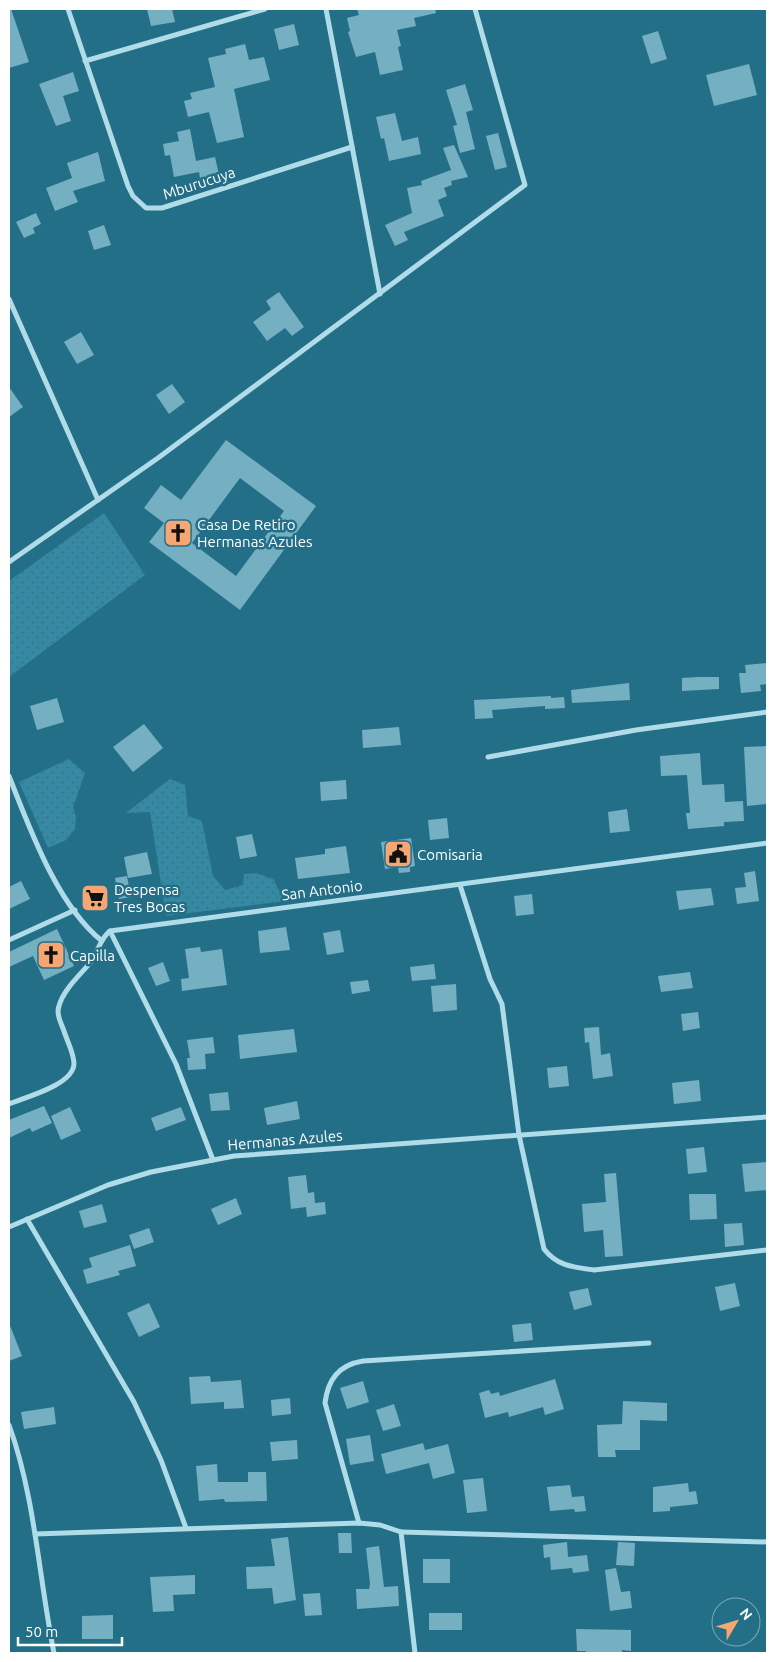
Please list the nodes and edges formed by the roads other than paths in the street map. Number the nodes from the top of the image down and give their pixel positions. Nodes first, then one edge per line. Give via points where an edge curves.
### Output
1 (68, 9) edge
2 (265, 9) edge
3 (326, 9) edge
4 (475, 9) edge
5 (85, 61) junction
6 (352, 147) junction
7 (380, 294) junction
8 (9, 299) edge
9 (98, 500) junction
10 (9, 562) edge
11 (767, 712) edge
12 (488, 756) dead end
13 (9, 776) edge
14 (767, 844) edge
15 (460, 885) junction
16 (75, 910) junction
17 (110, 931) junction
18 (9, 940) edge
19 (102, 941) junction
20 (9, 1104) edge
21 (767, 1117) edge
22 (518, 1135) junction
23 (213, 1160) junction
24 (27, 1219) junction
25 (9, 1226) edge
26 (767, 1250) edge
27 (649, 1343) dead end
28 (9, 1425) edge
29 (9, 1443) edge
30 (15, 1443) junction
31 (359, 1523) junction
32 (186, 1528) junction
33 (401, 1532) junction
34 (34, 1534) junction
35 (767, 1542) edge
36 (54, 1653) edge
37 (415, 1653) edge

1 - 5 street, Mburucuya
2 - 5 street
3 - 6 street
4 - 7 street via 525,185
5 - 6 street, Mburucuya via 128,186 146,208 162,208
6 - 7 street
7 - 9 street
8 - 9 street
9 - 10 street
11 - 12 street via 636,730
13 - 16 street via 34,838 58,886
14 - 15 street, San Antonio
15 - 17 street, San Antonio
15 - 22 street via 490,979 502,1004
16 - 18 street
16 - 19 street via 89,931
17 - 19 street
17 - 23 street, Hermanas Azules via 176,1064
19 - 20 street via 96,956 58,1007 72,1053 74,1064 71,1074 57,1085
21 - 22 street, Hermanas Azules
22 - 23 street, Hermanas Azules
22 - 26 street via 544,1249 560,1263 594,1270
23 - 24 street via 151,1172 108,1185
24 - 25 street
24 - 32 street via 134,1402 161,1460
27 - 31 street via 349,1363 332,1379 326,1403
28 - 30 street
29 - 30 street
30 - 34 street
31 - 32 street
31 - 33 street
32 - 34 street
33 - 35 street
33 - 37 street
34 - 36 street

